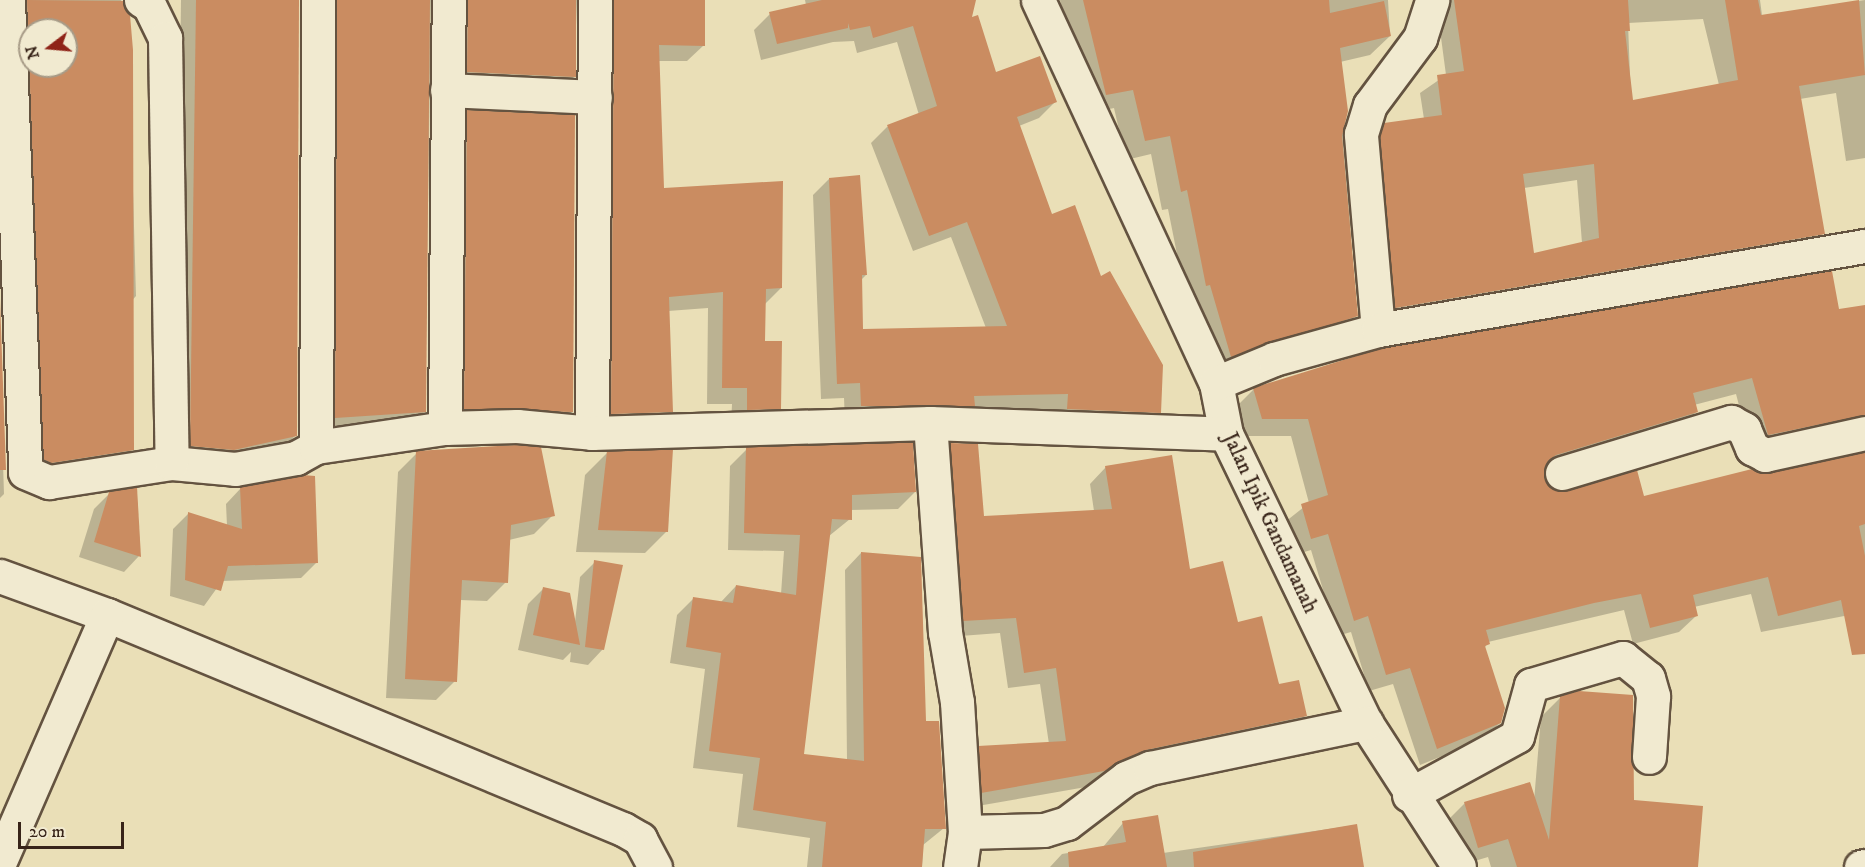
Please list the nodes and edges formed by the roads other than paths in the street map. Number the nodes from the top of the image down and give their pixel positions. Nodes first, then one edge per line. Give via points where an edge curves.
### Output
1 (8, 0) edge
2 (141, 0) edge
3 (318, 0) edge
4 (449, 0) edge
5 (595, 0) edge
6 (1038, 0) edge
7 (1432, 0) edge
8 (447, 90) junction
9 (595, 97) junction
10 (1865, 246) edge
11 (1378, 330) junction
12 (1216, 383) junction
13 (930, 423) junction
14 (445, 428) junction
15 (592, 433) junction
16 (1865, 433) edge
17 (1226, 434) junction
18 (316, 447) junction
19 (172, 463) junction
20 (1562, 473) dead end
21 (0, 576) edge
22 (107, 615) junction
23 (1366, 723) junction
24 (1649, 757) dead end
25 (1409, 795) junction
26 (965, 832) junction
27 (0, 861) edge
28 (655, 867) edge
29 (960, 867) edge
30 (1459, 867) edge

1 - 19 street via 25,472 49,482
2 - 19 street via 149,5 165,38
3 - 18 street
4 - 8 street
5 - 9 street
6 - 12 street, Jalan Ipik Gandamanah
7 - 11 street via 1420,38 1370,105 1361,134
8 - 9 street
8 - 14 street
9 - 15 street
10 - 11 street
11 - 12 street via 1274,359
12 - 17 street, Jalan Ipik Gandamanah
13 - 15 street
13 - 17 street
13 - 26 street
14 - 15 street via 517,426
14 - 18 street
16 - 20 street via 1765,454 1752,448 1744,429 1731,422
17 - 23 street, Jalan Ipik Gandamanah
18 - 19 street via 296,458 235,469
21 - 22 street
22 - 27 street
22 - 28 street via 622,829 640,839
23 - 25 street, Jalan Ipik Gandamanah
23 - 26 street via 1150,768 1126,777 1067,823 1044,830
24 - 25 street via 1653,696 1648,678 1623,658 1532,685 1517,736
25 - 30 street, Jalan Ipik Gandamanah
26 - 29 street

